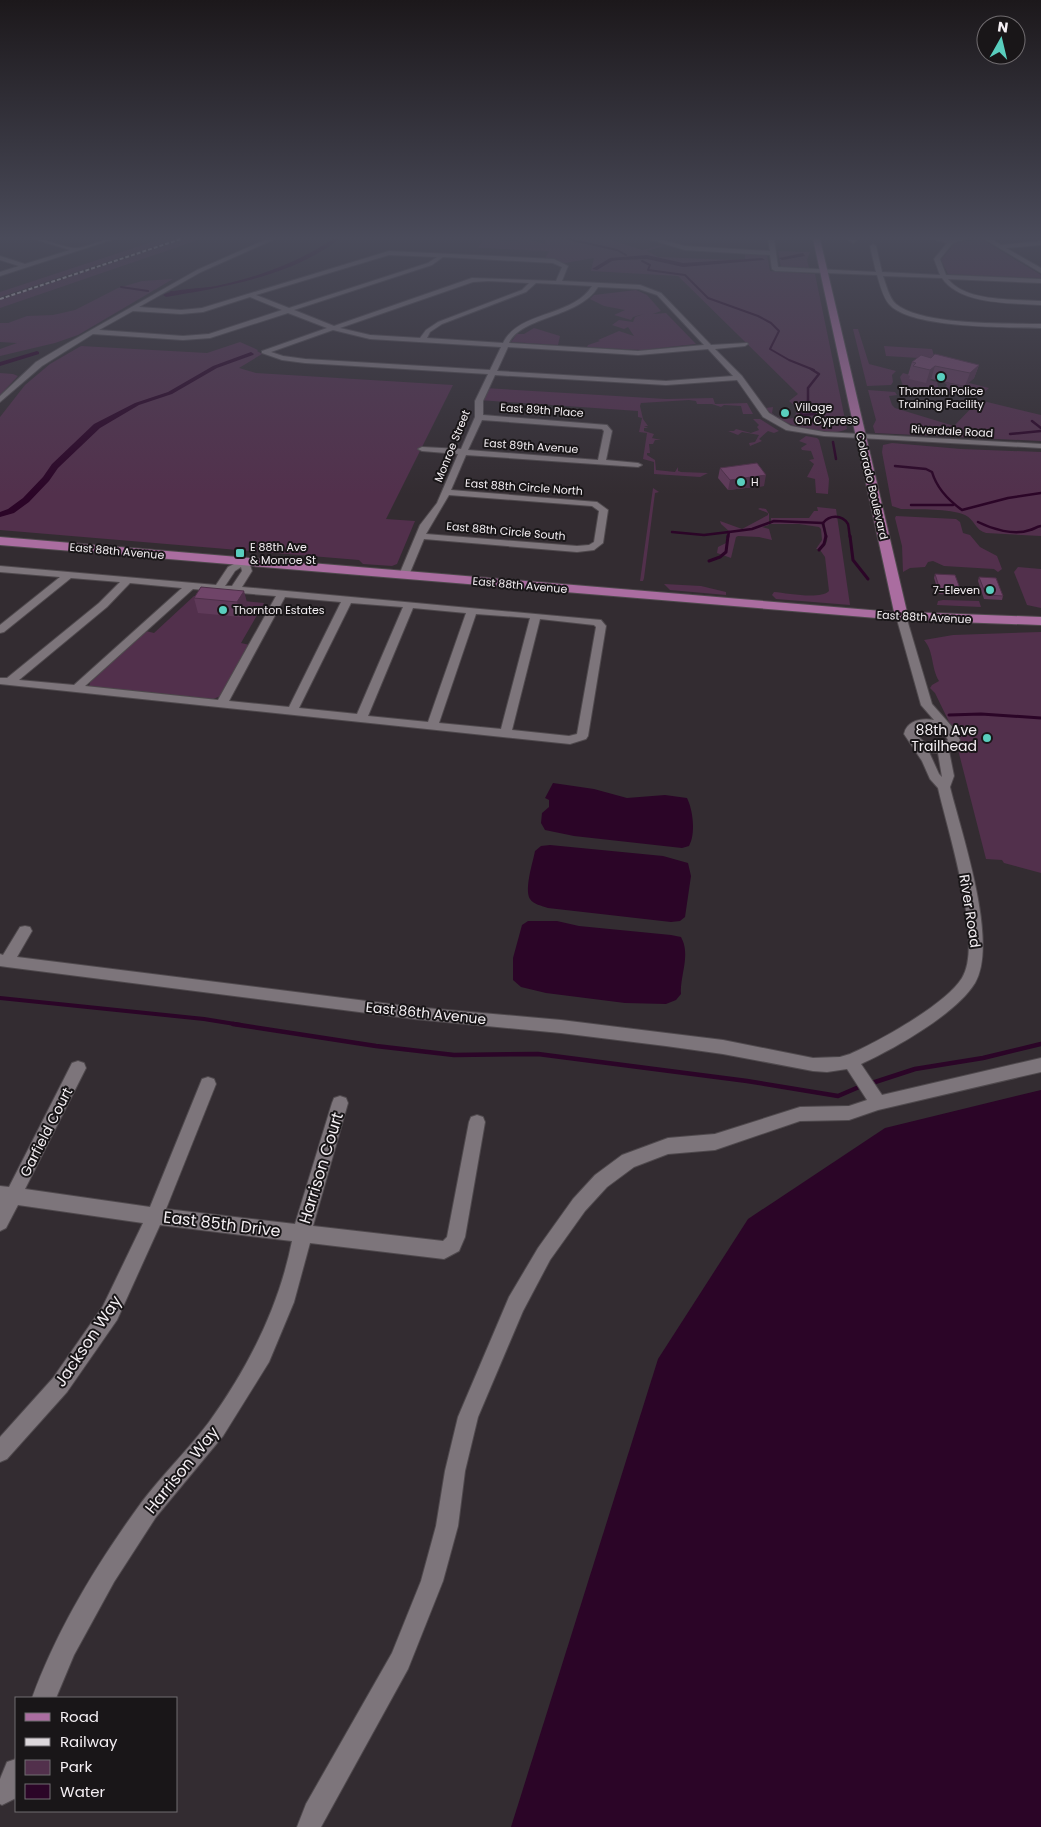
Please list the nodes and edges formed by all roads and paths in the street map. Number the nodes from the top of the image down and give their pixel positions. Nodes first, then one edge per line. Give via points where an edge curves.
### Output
1 (106, 324) edge
2 (249, 324) edge
3 (323, 324) edge
4 (343, 324) edge
5 (438, 324) edge
6 (527, 324) edge
7 (689, 324) edge
8 (836, 324) edge
9 (1007, 324) edge
10 (1041, 326) edge
11 (332, 328) junction
12 (93, 332) junction
13 (422, 340) junction
14 (744, 344) dead end
15 (504, 345) junction
16 (710, 347) junction
17 (492, 372) junction
18 (739, 378) junction
19 (0, 400) edge
20 (478, 417) junction
21 (861, 437) junction
22 (1041, 446) edge
23 (422, 449) dead end
24 (463, 452) junction
25 (602, 462) junction
26 (638, 465) dead end
27 (446, 492) junction
28 (420, 536) junction
29 (0, 541) edge
30 (590, 548) joint
31 (244, 562) junction
32 (5, 569) edge
33 (69, 575) junction
34 (404, 575) junction
35 (0, 577) edge
36 (128, 580) junction
37 (190, 586) junction
38 (218, 589) junction
39 (235, 590) junction
40 (282, 594) junction
41 (347, 600) junction
42 (409, 605) junction
43 (472, 611) junction
44 (536, 616) junction
45 (901, 616) junction
46 (1041, 621) edge
47 (0, 630) edge
48 (4, 682) edge
49 (76, 689) junction
50 (222, 703) junction
51 (927, 705) junction
52 (293, 710) junction
53 (362, 717) junction
54 (433, 724) junction
55 (915, 725) junction
56 (946, 728) junction
57 (506, 733) junction
58 (918, 744) junction
59 (943, 749) junction
60 (944, 788) junction
61 (25, 932) dead end
62 (4, 961) edge
63 (1041, 1065) edge
64 (854, 1066) junction
65 (78, 1068) dead end
66 (208, 1084) dead end
67 (874, 1097) junction
68 (340, 1103) dead end
69 (476, 1122) dead end
70 (7, 1194) edge
71 (154, 1216) junction
72 (0, 1222) edge
73 (301, 1234) junction
74 (0, 1452) edge
75 (44, 1697) edge
76 (15, 1773) edge
77 (1, 1795) edge
78 (309, 1827) edge

1 - 12 street
2 - 12 street via 200,338
3 - 11 street
4 - 11 street, Riverdale Road
5 - 13 street
6 - 15 street, Monroe Street via 511,334
7 - 16 street, Riverdale Road
8 - 21 main road, Colorado Boulevard
9 - 10 street
11 - 13 street via 363,336
11 - 17 street, Riverdale Road via 264,352 293,360
12 - 19 street via 39,364
13 - 15 street
14 - 16 street
15 - 16 street via 638,353
15 - 17 street, Monroe Street
16 - 18 street, Riverdale Road
17 - 18 street via 671,383
17 - 20 street, Monroe Street via 479,401
18 - 21 street, Riverdale Road via 762,412 781,424 806,432
20 - 24 street, Monroe Street
20 - 25 street, East 89th Place via 604,427 608,430
21 - 22 street, Riverdale Road
21 - 45 main road, Colorado Boulevard
23 - 24 street, East 89th Avenue
24 - 25 street, East 89th Avenue
24 - 27 street, Monroe Street
25 - 26 street, East 89th Avenue
27 - 28 street, Monroe Street
27 - 30 street, East 88th Circle North via 586,502 600,506 604,513 598,543
28 - 30 street, East 88th Circle South
28 - 34 street, Monroe Street
29 - 31 main road, East 88th Avenue
31 - 34 main road, East 88th Avenue
31 - 38 street via 231,569
31 - 39 street via 246,571
32 - 33 street
32 - 35 street
33 - 36 street
33 - 47 street
34 - 45 main road, East 88th Avenue
36 - 37 street
36 - 48 street via 103,604
37 - 38 street
37 - 49 street
38 - 39 street
39 - 40 street
40 - 41 street
40 - 50 street
41 - 42 street
41 - 52 street
42 - 43 street
42 - 53 street
43 - 44 street
43 - 54 street
44 - 57 street
44 - 57 street via 597,622 601,626 582,736 570,740
45 - 46 main road, East 88th Avenue
45 - 51 street
48 - 49 street
49 - 50 street
50 - 52 street
51 - 55 street
51 - 56 street
52 - 53 street
53 - 54 street
54 - 57 street
55 - 56 street via 930,723
55 - 58 street, River Road via 910,734
56 - 59 street via 954,740
58 - 59 street via 930,749
58 - 60 street, River Road via 934,776
59 - 60 street, River Road via 948,776
60 - 64 street, River Road via 974,918 977,951 972,974 951,999
61 - 62 street
62 - 64 street, East 86th Avenue via 415,1013 675,1040 788,1060
63 - 67 street
64 - 67 street
65 - 70 street, Garfield Court
66 - 71 street, Jackson Way
67 - 78 street via 849,1112 800,1114 714,1142 668,1146 628,1161 601,1181 578,1205 544,1254 516,1304 468,1417 455,1471 447,1526 432,1581 400,1660
68 - 73 street, Harrison Court
69 - 73 street, East 85th Drive via 453,1245 444,1250
70 - 71 street, East 85th Drive
70 - 72 street, Garfield Court
71 - 73 street, East 85th Drive
71 - 74 street, Jackson Way via 123,1289 105,1321 60,1385
73 - 75 street, Harrison Way via 297,1262 285,1302 258,1362 216,1429 149,1510 106,1574 70,1639
76 - 77 street via 8,1789

